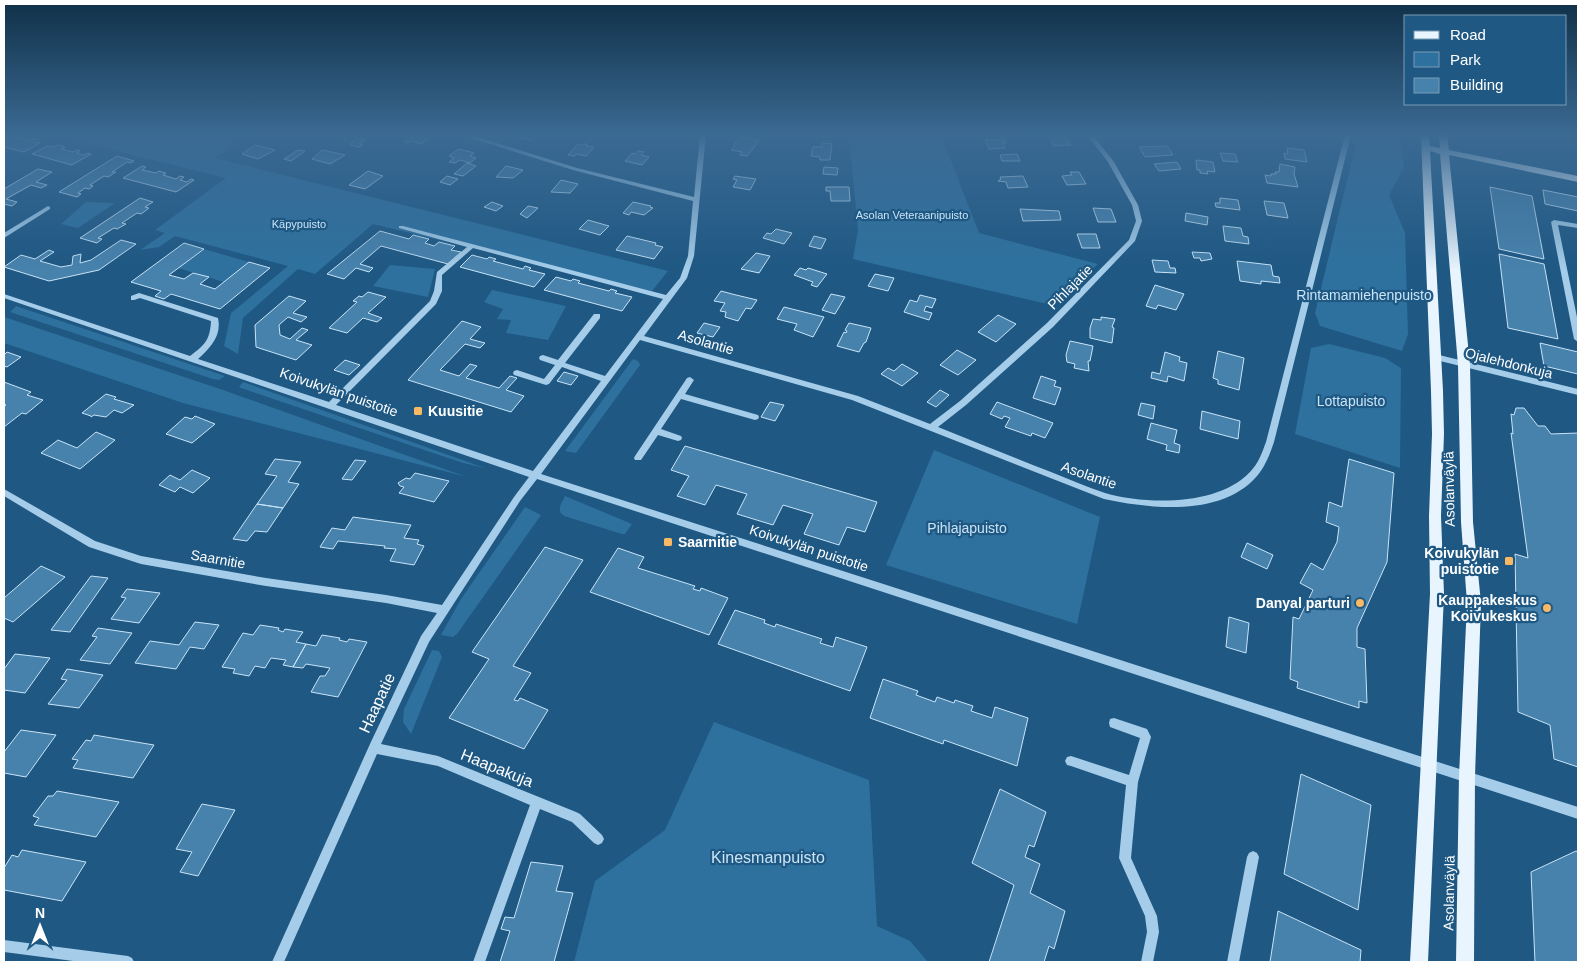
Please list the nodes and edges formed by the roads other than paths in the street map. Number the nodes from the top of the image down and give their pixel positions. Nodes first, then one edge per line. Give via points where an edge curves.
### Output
1 (619, 180) edge
2 (698, 180) edge
3 (1121, 180) edge
4 (1337, 180) edge
5 (1427, 180) edge
6 (1448, 180) edge
7 (696, 199) junction
8 (48, 208) dead end
9 (1578, 226) edge
10 (401, 227) dead end
11 (4, 236) edge
12 (472, 246) junction
13 (4, 296) edge
14 (134, 298) dead end
15 (668, 298) junction
16 (598, 316) dead end
17 (639, 337) junction
18 (1578, 339) edge
19 (1435, 357) junction
20 (542, 358) dead end
21 (192, 359) junction
22 (560, 364) junction
23 (1464, 365) junction
24 (517, 373) dead end
25 (607, 380) junction
26 (690, 380) dead end
27 (1578, 392) edge
28 (680, 396) junction
29 (331, 405) junction
30 (755, 417) dead end
31 (932, 427) junction
32 (656, 431) junction
33 (678, 438) dead end
34 (638, 458) dead end
35 (535, 474) junction
36 (4, 492) edge
37 (443, 610) junction
38 (1114, 723) dead end
39 (374, 748) junction
40 (1071, 761) dead end
41 (1428, 764) junction
42 (1468, 776) junction
43 (1132, 782) junction
44 (537, 802) junction
45 (1578, 813) edge
46 (598, 839) dead end
47 (1253, 857) dead end
48 (4, 946) edge
49 (128, 962) edge
50 (278, 962) edge
51 (479, 962) edge
52 (1147, 962) edge
53 (1233, 962) edge
54 (1419, 962) edge
55 (1465, 962) edge

1 - 7 street
2 - 7 street
3 - 31 street, Pihlajatie via 1140,221 1132,241 1050,325
4 - 31 street, Asolantie via 1270,442 1252,476 1226,494 1212,500 1188,503 1123,500 1076,486
5 - 19 main road, Asolanväylä
6 - 23 main road, Asolanväylä
7 - 15 street via 691,256 683,278
8 - 11 street
9 - 18 street via 1554,222
10 - 12 street
12 - 15 street
12 - 29 street via 439,274 438,291 433,302
13 - 21 street, Koivukylän puistotie
14 - 21 street via 139,295 215,320 212,343
15 - 17 street
16 - 22 street
17 - 25 street
17 - 31 street, Asolantie via 855,398
19 - 23 street, Ojalehdonkuja
19 - 41 main road, Asolanväylä via 1437,594
20 - 22 street
21 - 29 street, Koivukylän puistotie
22 - 24 street via 546,382
22 - 25 street
23 - 27 street, Ojalehdonkuja
23 - 42 main road, Asolanväylä via 1466,522 1474,602
25 - 35 street
26 - 28 street
28 - 30 street
28 - 32 street
29 - 35 street, Koivukylän puistotie
32 - 33 street
32 - 34 street
35 - 37 street, Haapatie
35 - 41 street, Koivukylän puistotie
36 - 37 street, Saarnitie via 92,544 141,560
37 - 39 street, Haapatie via 425,639
38 - 43 street via 1143,732 1146,737
39 - 44 street, Haapakuja via 438,761
39 - 50 street, Haapatie
40 - 43 street
41 - 42 street, Koivukylän puistotie
41 - 54 main road, Asolanväylä
42 - 45 street, Koivukylän puistotie
42 - 55 main road, Asolanväylä
43 - 52 street via 1125,858 1151,916 1153,932
44 - 46 street, Haapakuja via 576,818
44 - 51 street
47 - 53 street
48 - 49 street

